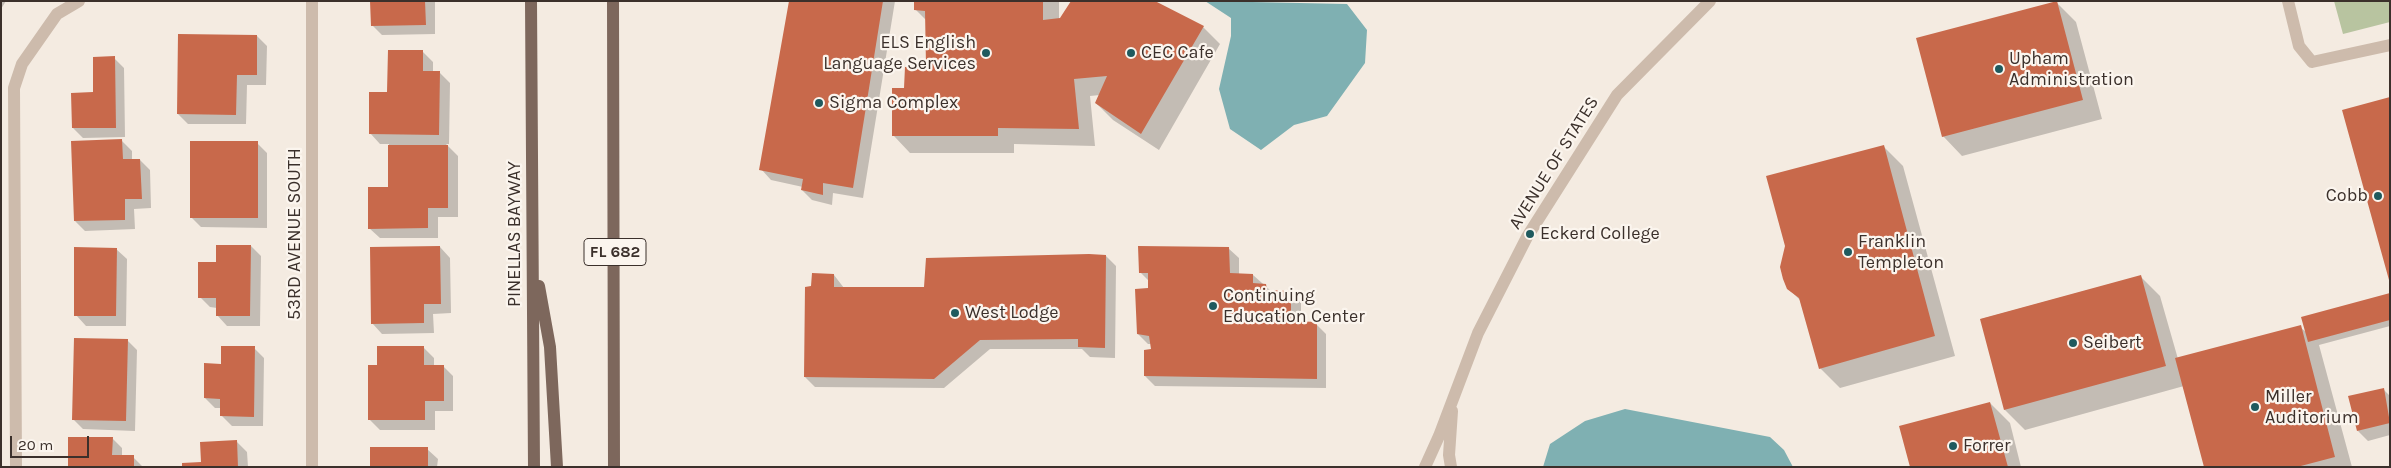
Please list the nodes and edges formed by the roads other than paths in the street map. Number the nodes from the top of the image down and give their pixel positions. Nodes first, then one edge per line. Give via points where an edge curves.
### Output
1 (79, 1) edge
2 (312, 1) edge
3 (531, 1) edge
4 (613, 1) edge
5 (1710, 1) edge
6 (2288, 1) edge
7 (2390, 45) edge
8 (532, 252) junction
9 (1454, 396) junction
10 (16, 467) edge
11 (312, 467) edge
12 (534, 467) edge
13 (557, 467) edge
14 (614, 467) edge
15 (1425, 467) edge
16 (1451, 467) edge

1 - 10 street via 57,14 22,64 14,88
2 - 11 street, 53RD AVENUE SOUTH
3 - 8 main road, PINELLAS BAYWAY
4 - 14 main road, FL 682
5 - 9 street, AVENUE OF STATES via 1617,95 1594,129 1527,237 1478,333
6 - 7 street via 2299,46 2312,62
8 - 12 main road, PINELLAS BAYWAY
8 - 13 main road via 550,347
9 - 15 street, AVENUE OF STATES
9 - 16 street, AVENUE OF STATES via 1448,455

